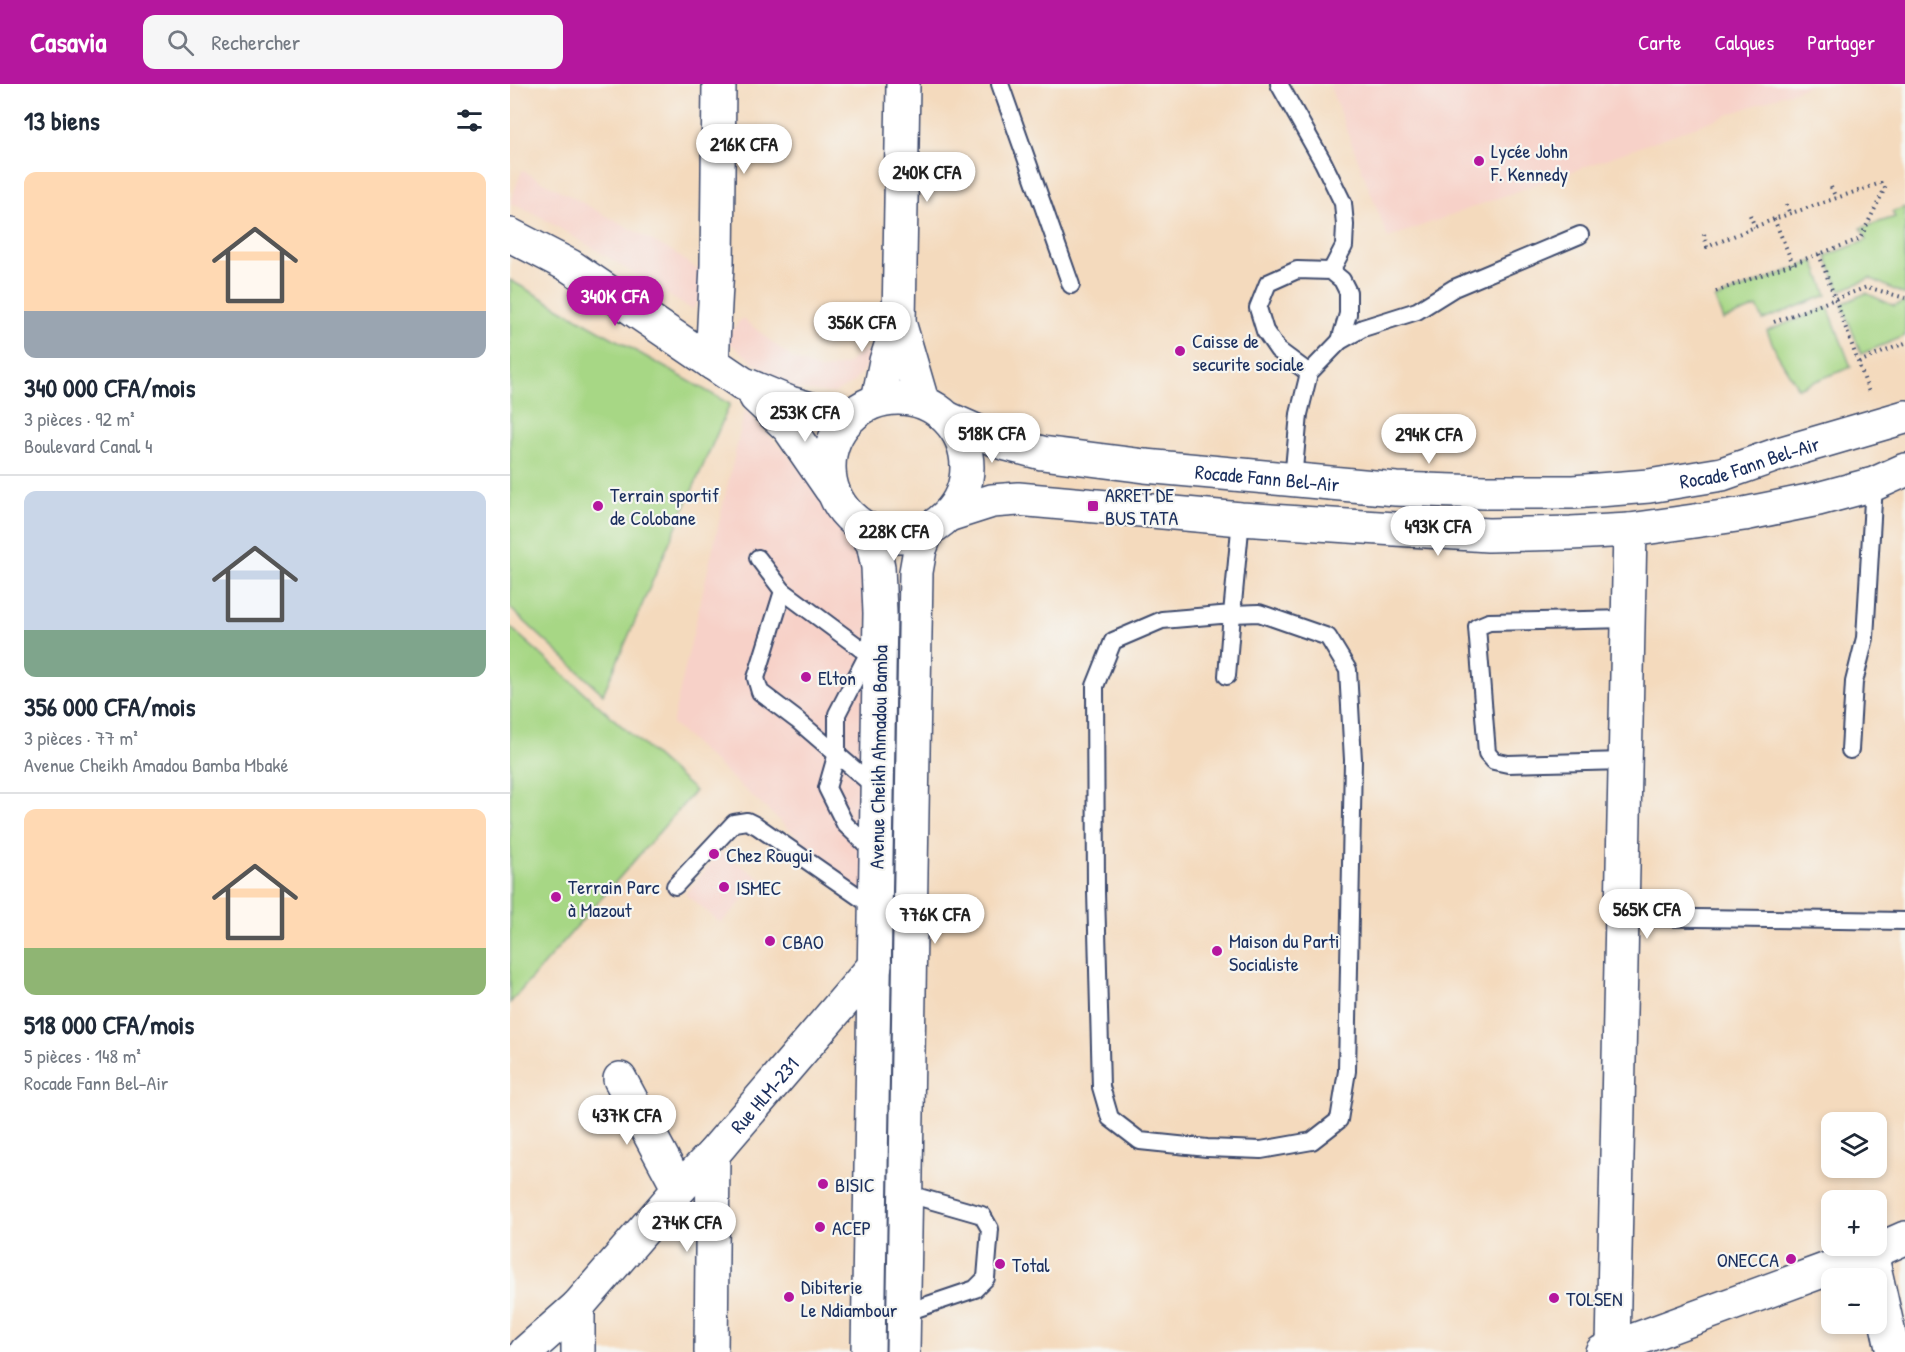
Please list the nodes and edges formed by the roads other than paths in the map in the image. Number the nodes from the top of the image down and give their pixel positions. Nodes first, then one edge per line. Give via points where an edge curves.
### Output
1 (719, 84) edge
2 (903, 84) edge
3 (1000, 84) edge
4 (1279, 84) edge
5 (510, 235) edge
6 (1580, 235) dead end
7 (1331, 271) junction
8 (1071, 285) dead end
9 (899, 322) junction
10 (1340, 341) junction
11 (712, 363) junction
12 (1309, 373) junction
13 (742, 383) junction
14 (864, 408) junction
15 (935, 410) junction
16 (1892, 421) edge
17 (1905, 470) edge
18 (1293, 480) junction
19 (1874, 484) junction
20 (832, 490) junction
21 (1241, 519) junction
22 (938, 522) junction
23 (861, 526) junction
24 (1629, 530) junction
25 (758, 558) dead end
26 (783, 591) junction
27 (1232, 614) junction
28 (1628, 619) junction
29 (874, 654) junction
30 (1227, 676) dead end
31 (1850, 750) dead end
32 (837, 753) junction
33 (1625, 761) junction
34 (878, 789) junction
35 (876, 854) junction
36 (675, 886) dead end
37 (875, 909) junction
38 (1622, 917) junction
39 (1905, 921) edge
40 (874, 965) junction
41 (620, 1080) dead end
42 (713, 1154) junction
43 (679, 1189) junction
44 (905, 1193) junction
45 (1905, 1238) edge
46 (1887, 1246) edge
47 (1863, 1256) edge
48 (1872, 1256) edge
49 (578, 1306) junction
50 (903, 1313) junction
51 (1608, 1350) edge
52 (526, 1352) edge
53 (578, 1352) edge
54 (711, 1352) edge
55 (868, 1352) edge
56 (903, 1352) edge
57 (1893, 1352) edge

1 - 11 street
2 - 9 street
3 - 8 lane
4 - 7 lane via 1343,203 1344,246
5 - 11 street via 570,266
6 - 10 lane via 1454,288 1417,311 1363,328
7 - 10 lane via 1348,292 1348,315
7 - 12 lane via 1297,270 1268,283 1258,308 1265,331 1278,351
9 - 14 street
9 - 15 street
10 - 12 lane
11 - 13 street
12 - 18 lane via 1299,414
13 - 14 street via 790,404 818,411
13 - 20 street via 789,428
14 - 15 street via 900,397
14 - 20 street via 838,431 830,450
15 - 18 street, Rocade Fann Bel-Air via 1003,443 1042,453
15 - 22 street via 961,436 967,456 967,478 960,498
16 - 18 street, Rocade Fann Bel-Air via 1722,474 1649,486 1573,492 1484,492
17 - 19 street
19 - 24 street via 1744,513
19 - 31 lane via 1864,638 1854,682
20 - 23 street via 843,511
21 - 22 street via 1018,499 992,501
21 - 24 street via 1488,535
21 - 27 lane
22 - 23 street via 915,534 897,536 878,534
22 - 44 street, Avenue Cheikh Ahmadou Bamba via 920,549 915,584
23 - 29 street, Avenue Cheikh Ahmadou Bamba via 873,543 878,567
24 - 28 street
25 - 26 lane
26 - 29 lane
26 - 32 lane via 756,678 758,686 760,692
27 - 27 lane via 1162,620 1113,641 1095,686 1101,1086 1110,1118 1140,1141 1261,1150 1312,1141 1339,1120 1347,1071 1353,772 1348,670 1328,637 1258,613
27 - 30 lane
28 - 33 street
28 - 33 lane via 1489,622 1478,627 1487,753 1494,761 1508,765
29 - 32 lane via 837,714
29 - 34 street, Avenue Cheikh Ahmadou Bamba
32 - 34 lane
32 - 35 lane via 827,788 846,824
33 - 38 street
34 - 35 street, Avenue Cheikh Ahmadou Bamba
35 - 37 street, Avenue Cheikh Ahmadou Bamba
36 - 37 lane via 734,823 747,821
37 - 40 street, Avenue Cheikh Ahmadou Bamba
38 - 39 lane
38 - 51 street
40 - 42 street, Rue HLM-231
40 - 55 street, Avenue Cheikh Ahmadou Bamba
41 - 43 street
42 - 43 street, Rue HLM-231
42 - 54 street
43 - 49 street, Rue HLM-231
44 - 50 street, Avenue Cheikh Ahmadou Bamba
44 - 50 lane via 982,1215 990,1229 986,1278 975,1289
45 - 46 street
47 - 51 street
48 - 57 street
49 - 52 street, Rue HLM-231
49 - 53 street
50 - 56 street, Avenue Cheikh Ahmadou Bamba

